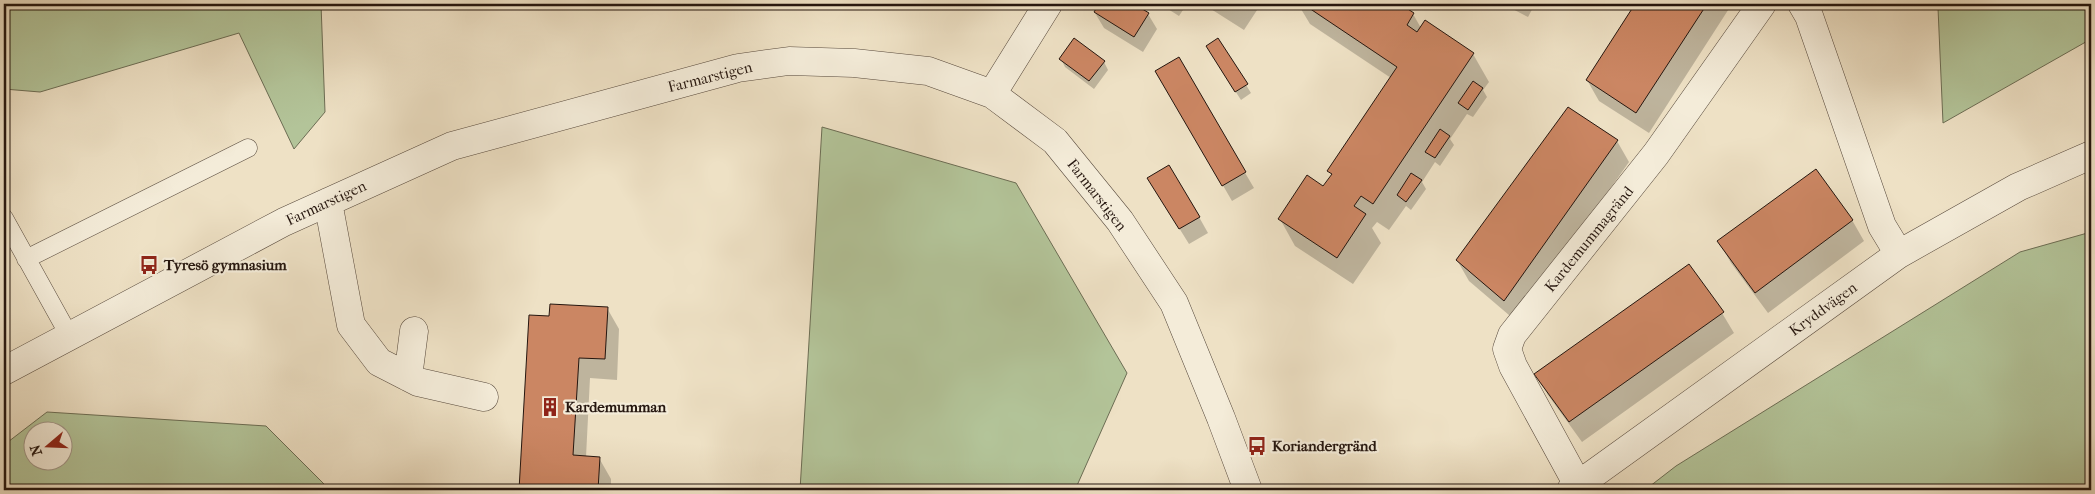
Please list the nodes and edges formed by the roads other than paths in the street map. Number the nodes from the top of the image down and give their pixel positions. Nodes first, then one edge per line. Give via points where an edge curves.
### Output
1 (1762, 4) edge
2 (1802, 4) edge
3 (1043, 6) edge
4 (992, 94) junction
5 (248, 148) dead end
6 (2091, 155) edge
7 (328, 202) junction
8 (4, 218) edge
9 (1899, 254) junction
10 (26, 259) junction
11 (414, 331) dead end
12 (70, 337) junction
13 (4, 371) edge
14 (408, 377) junction
15 (484, 397) dead end
16 (1574, 488) edge
17 (1248, 490) edge

1 - 16 street, Kardemummagränd via 1656,154 1512,335 1507,349 1513,366
2 - 9 street via 1810,16 1882,226
3 - 4 street
4 - 7 street, Farmarstigen via 928,71 854,63 789,61 738,68 452,146
4 - 17 street, Farmarstigen via 1055,141 1120,221 1174,303
5 - 10 lane
6 - 9 street, Kryddvägen via 2018,187
7 - 12 street, Farmarstigen via 276,226
7 - 14 street via 351,325 379,362
8 - 10 lane
9 - 16 street, Kryddvägen
10 - 12 lane
11 - 14 street
12 - 13 street, Farmarstigen
14 - 15 street

